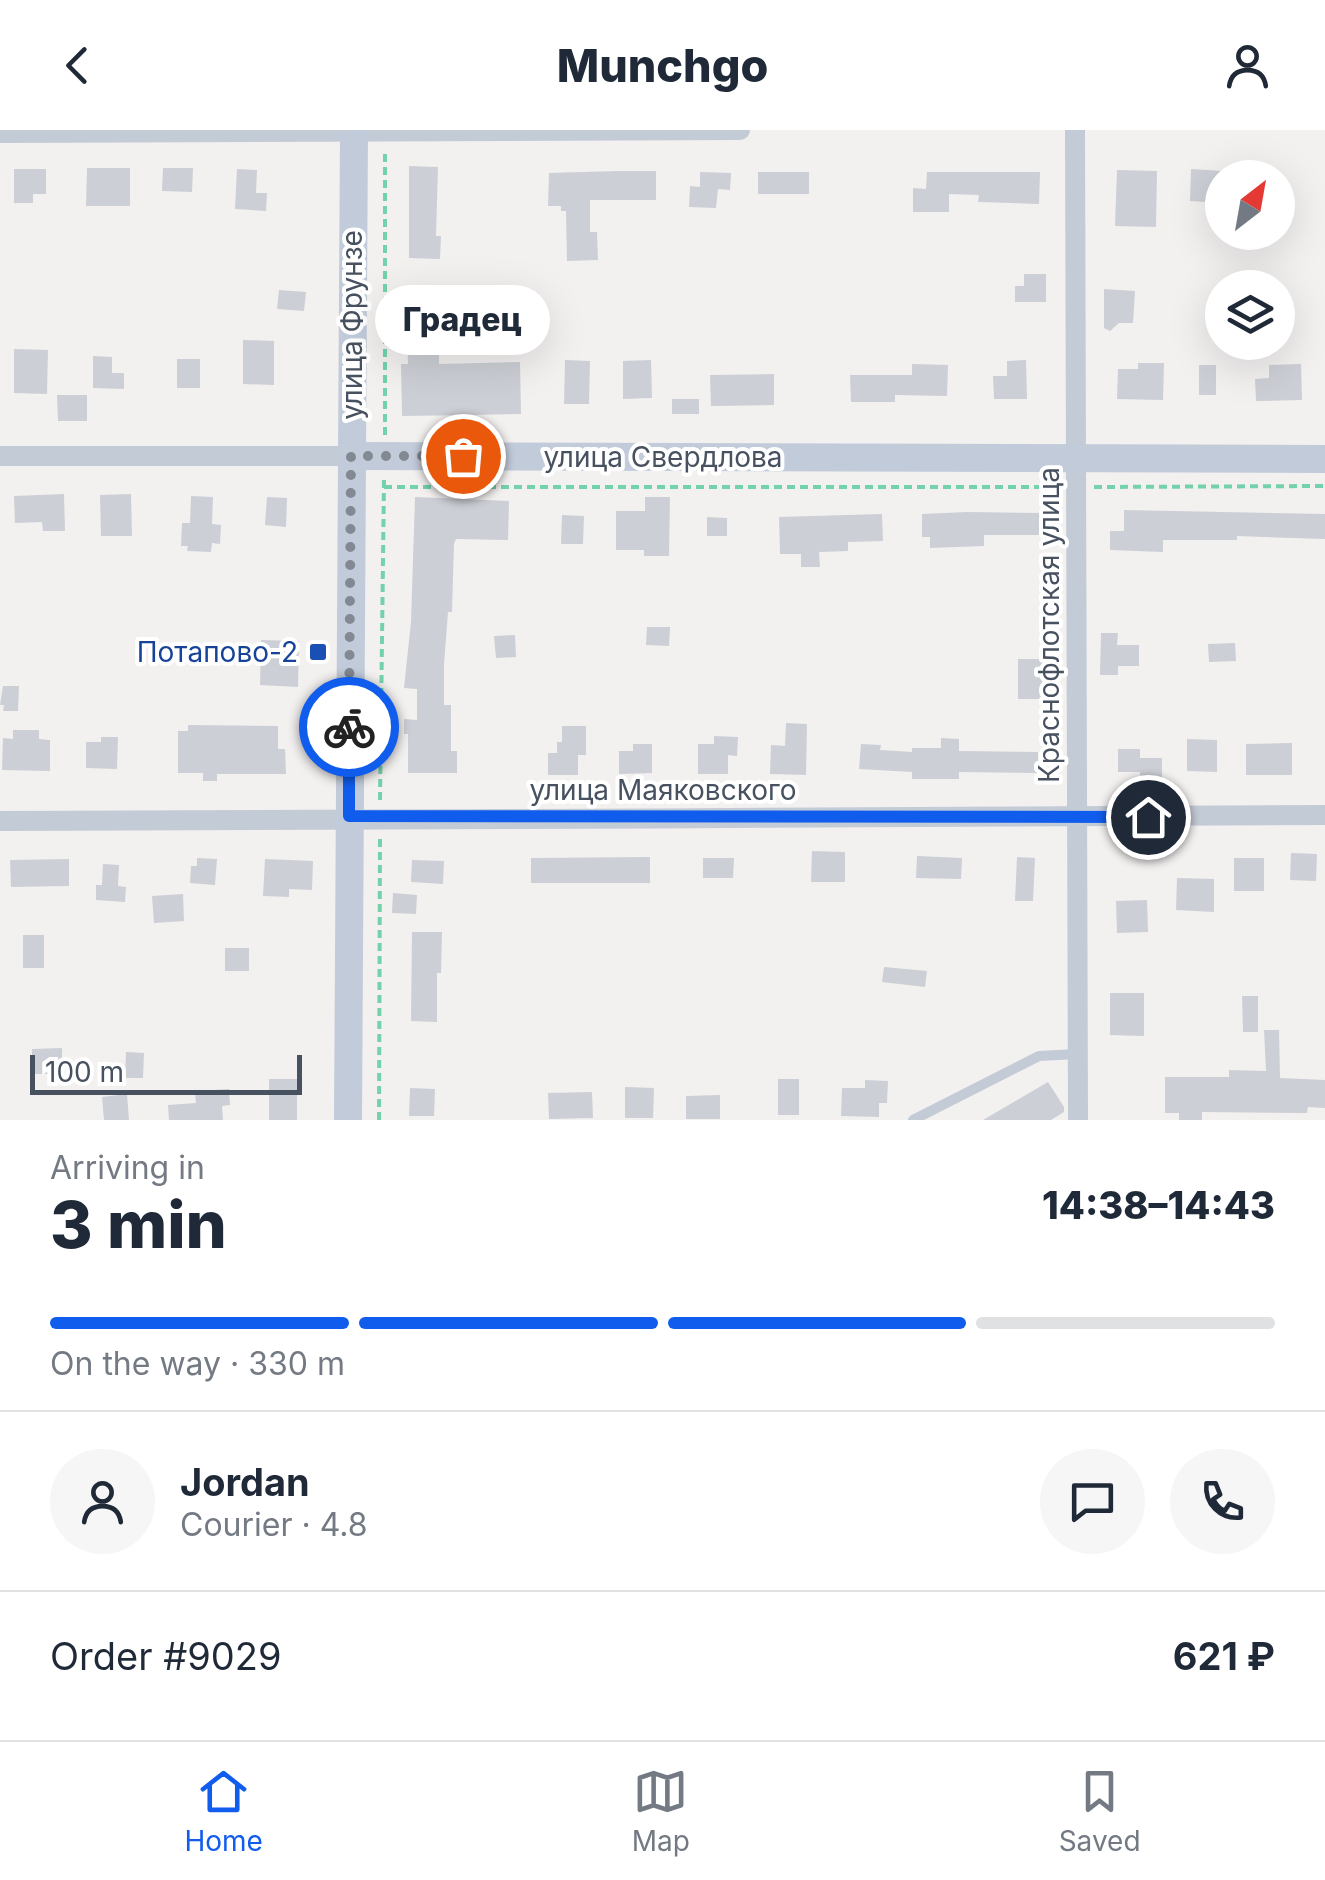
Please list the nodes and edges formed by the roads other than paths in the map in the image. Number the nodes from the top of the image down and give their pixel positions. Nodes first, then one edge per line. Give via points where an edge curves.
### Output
1 (740, 130) edge
2 (1075, 130) edge
3 (354, 131) edge
4 (0, 133) edge
5 (0, 456) edge
6 (351, 456) junction
7 (1076, 458) junction
8 (1325, 459) edge
9 (1325, 815) edge
10 (349, 816) junction
11 (1078, 818) junction
12 (0, 821) edge
13 (1078, 1054) junction
14 (1074, 1118) edge
15 (348, 1120) edge
16 (913, 1120) edge

1 - 3 street
2 - 7 street, Краснофлотская улица
3 - 4 street
3 - 6 main road, улица Фрунзе
5 - 6 street, улица Свердлова
6 - 7 main road, улица Свердлова
6 - 10 main road, улица Фрунзе
7 - 8 main road, улица Свердлова
7 - 11 street, Краснофлотская улица
9 - 11 street, улица Маяковского
10 - 11 street, улица Маяковского
10 - 12 street, улица Маяковского
10 - 15 main road, улица Фрунзе
11 - 13 street, Краснофлотская улица
13 - 14 street, Краснофлотская улица
13 - 16 lane via 1039,1056

